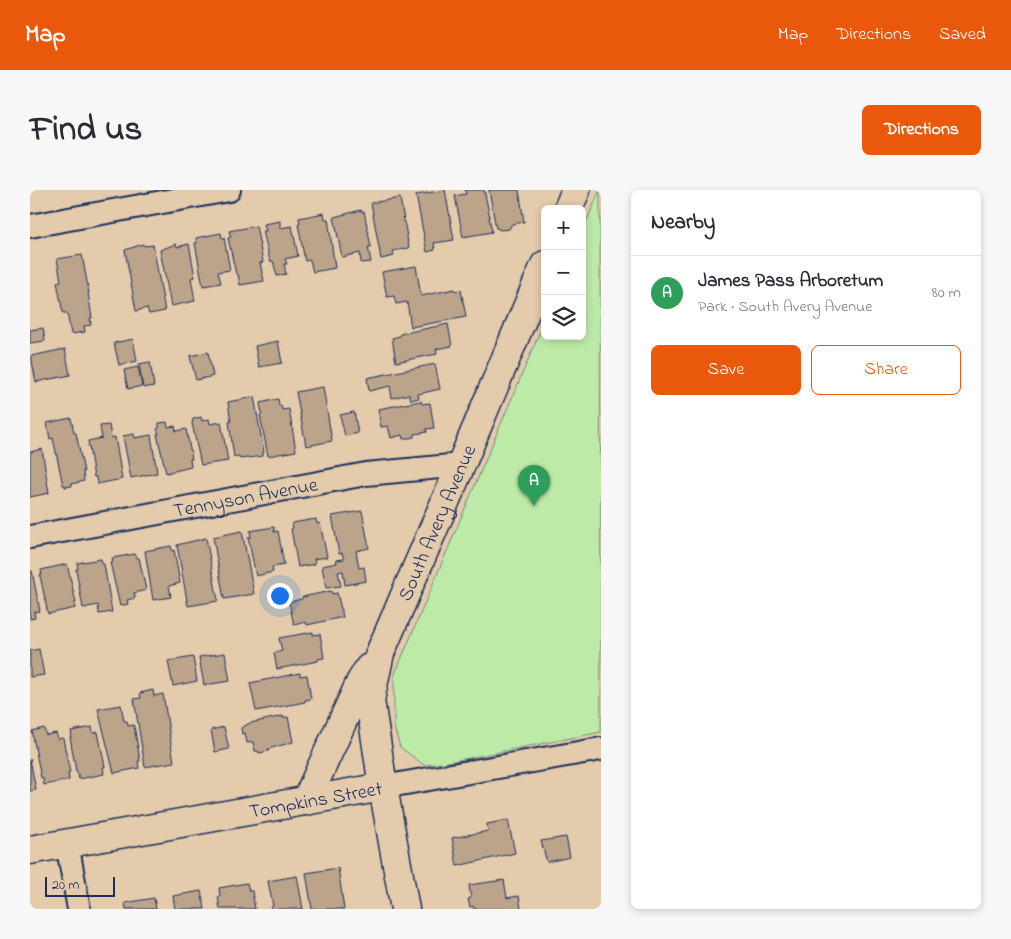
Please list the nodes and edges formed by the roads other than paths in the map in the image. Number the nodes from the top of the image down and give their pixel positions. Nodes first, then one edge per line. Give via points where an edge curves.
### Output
1 (229, 190) edge
2 (576, 190) edge
3 (570, 205) edge
4 (30, 226) edge
5 (541, 275) edge
6 (462, 465) junction
7 (30, 537) edge
8 (380, 653) junction
9 (601, 749) edge
10 (383, 787) junction
11 (306, 801) junction
12 (67, 844) junction
13 (30, 850) edge
14 (79, 909) edge
15 (405, 909) edge

1 - 4 street
2 - 3 street
5 - 6 street, South Avery Avenue
6 - 7 street, Tennyson Avenue via 366,474
6 - 8 street, South Avery Avenue
8 - 10 street, South Avery Avenue via 370,700
8 - 11 street via 361,680
9 - 10 street, Tompkins Street
10 - 11 street, Tompkins Street
10 - 15 street, South Avery Avenue
11 - 12 street, Tompkins Street
12 - 13 street, Tompkins Street
12 - 14 street

